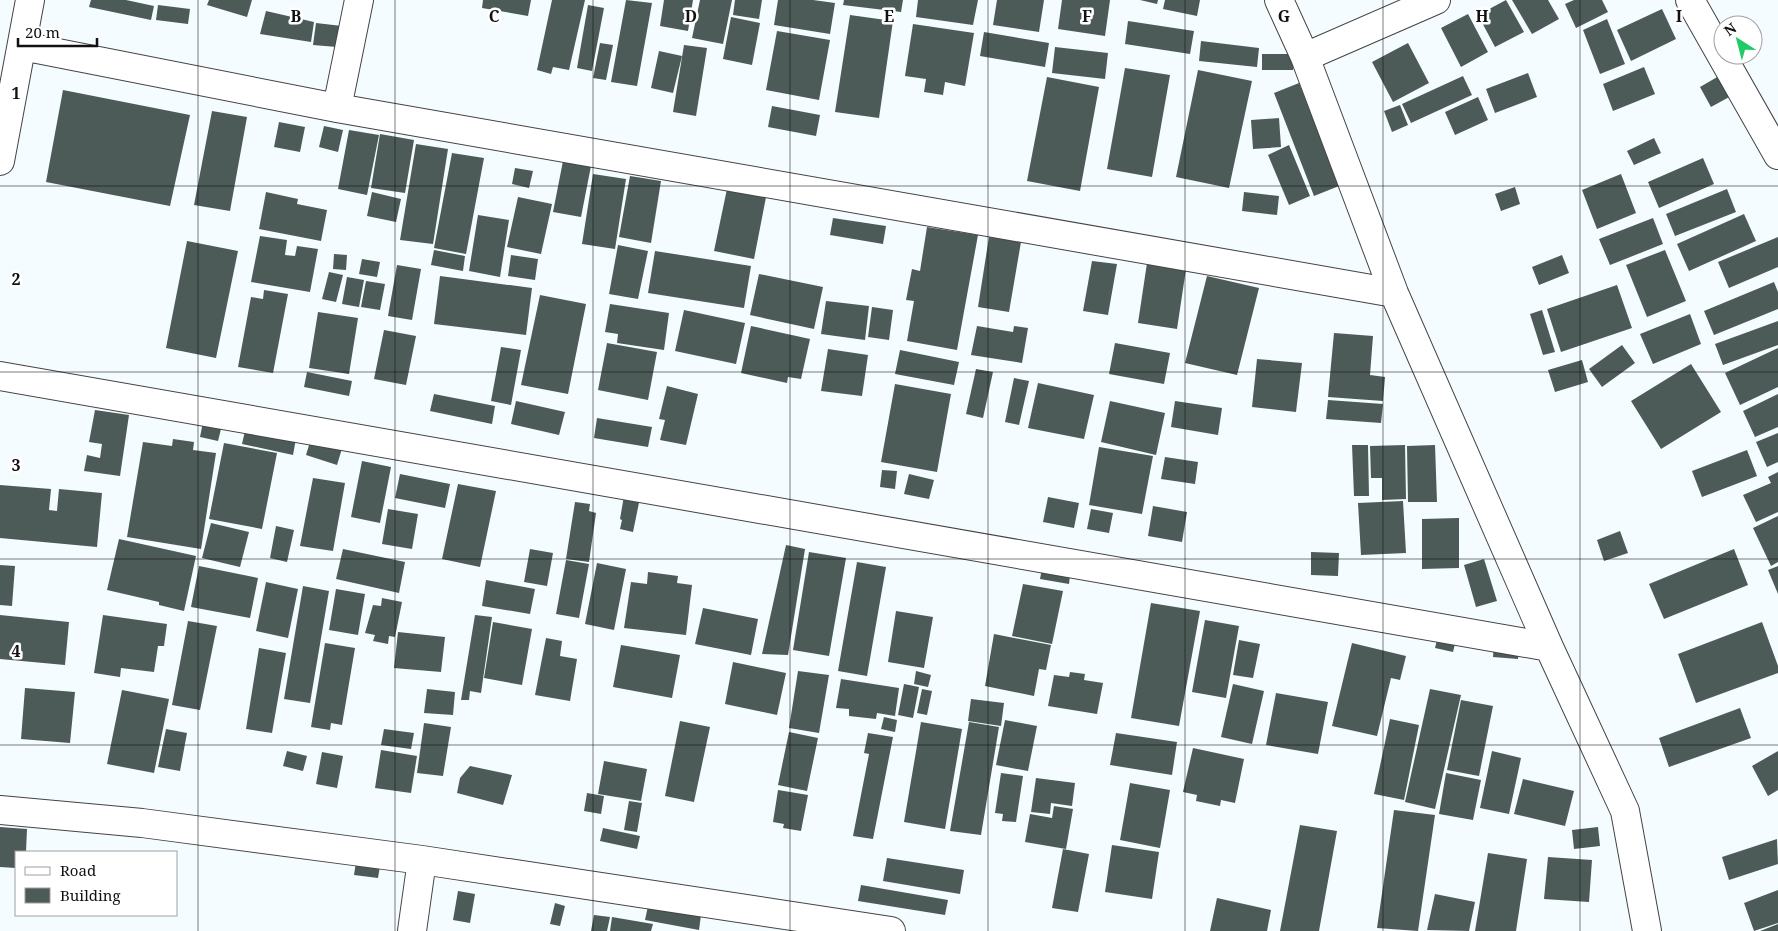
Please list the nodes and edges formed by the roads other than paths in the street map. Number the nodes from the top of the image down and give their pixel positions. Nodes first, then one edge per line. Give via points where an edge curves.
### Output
1 (30, 0) edge
2 (359, 0) edge
3 (1280, 0) edge
4 (1436, 0) edge
5 (1690, 0) edge
6 (22, 46) junction
7 (1305, 58) junction
8 (337, 108) junction
9 (1778, 156) edge
10 (0, 161) edge
11 (1394, 293) junction
12 (0, 376) edge
13 (1549, 647) junction
14 (0, 810) edge
15 (422, 860) junction
16 (412, 931) edge
17 (891, 931) edge
18 (1647, 931) edge

1 - 6 street
2 - 8 street
3 - 7 street
4 - 7 street
5 - 9 street
6 - 8 street
6 - 10 street
7 - 11 street
8 - 11 street
11 - 13 street
12 - 13 street
13 - 18 street via 1625,811
14 - 15 street via 142,823
15 - 16 street
15 - 17 street

